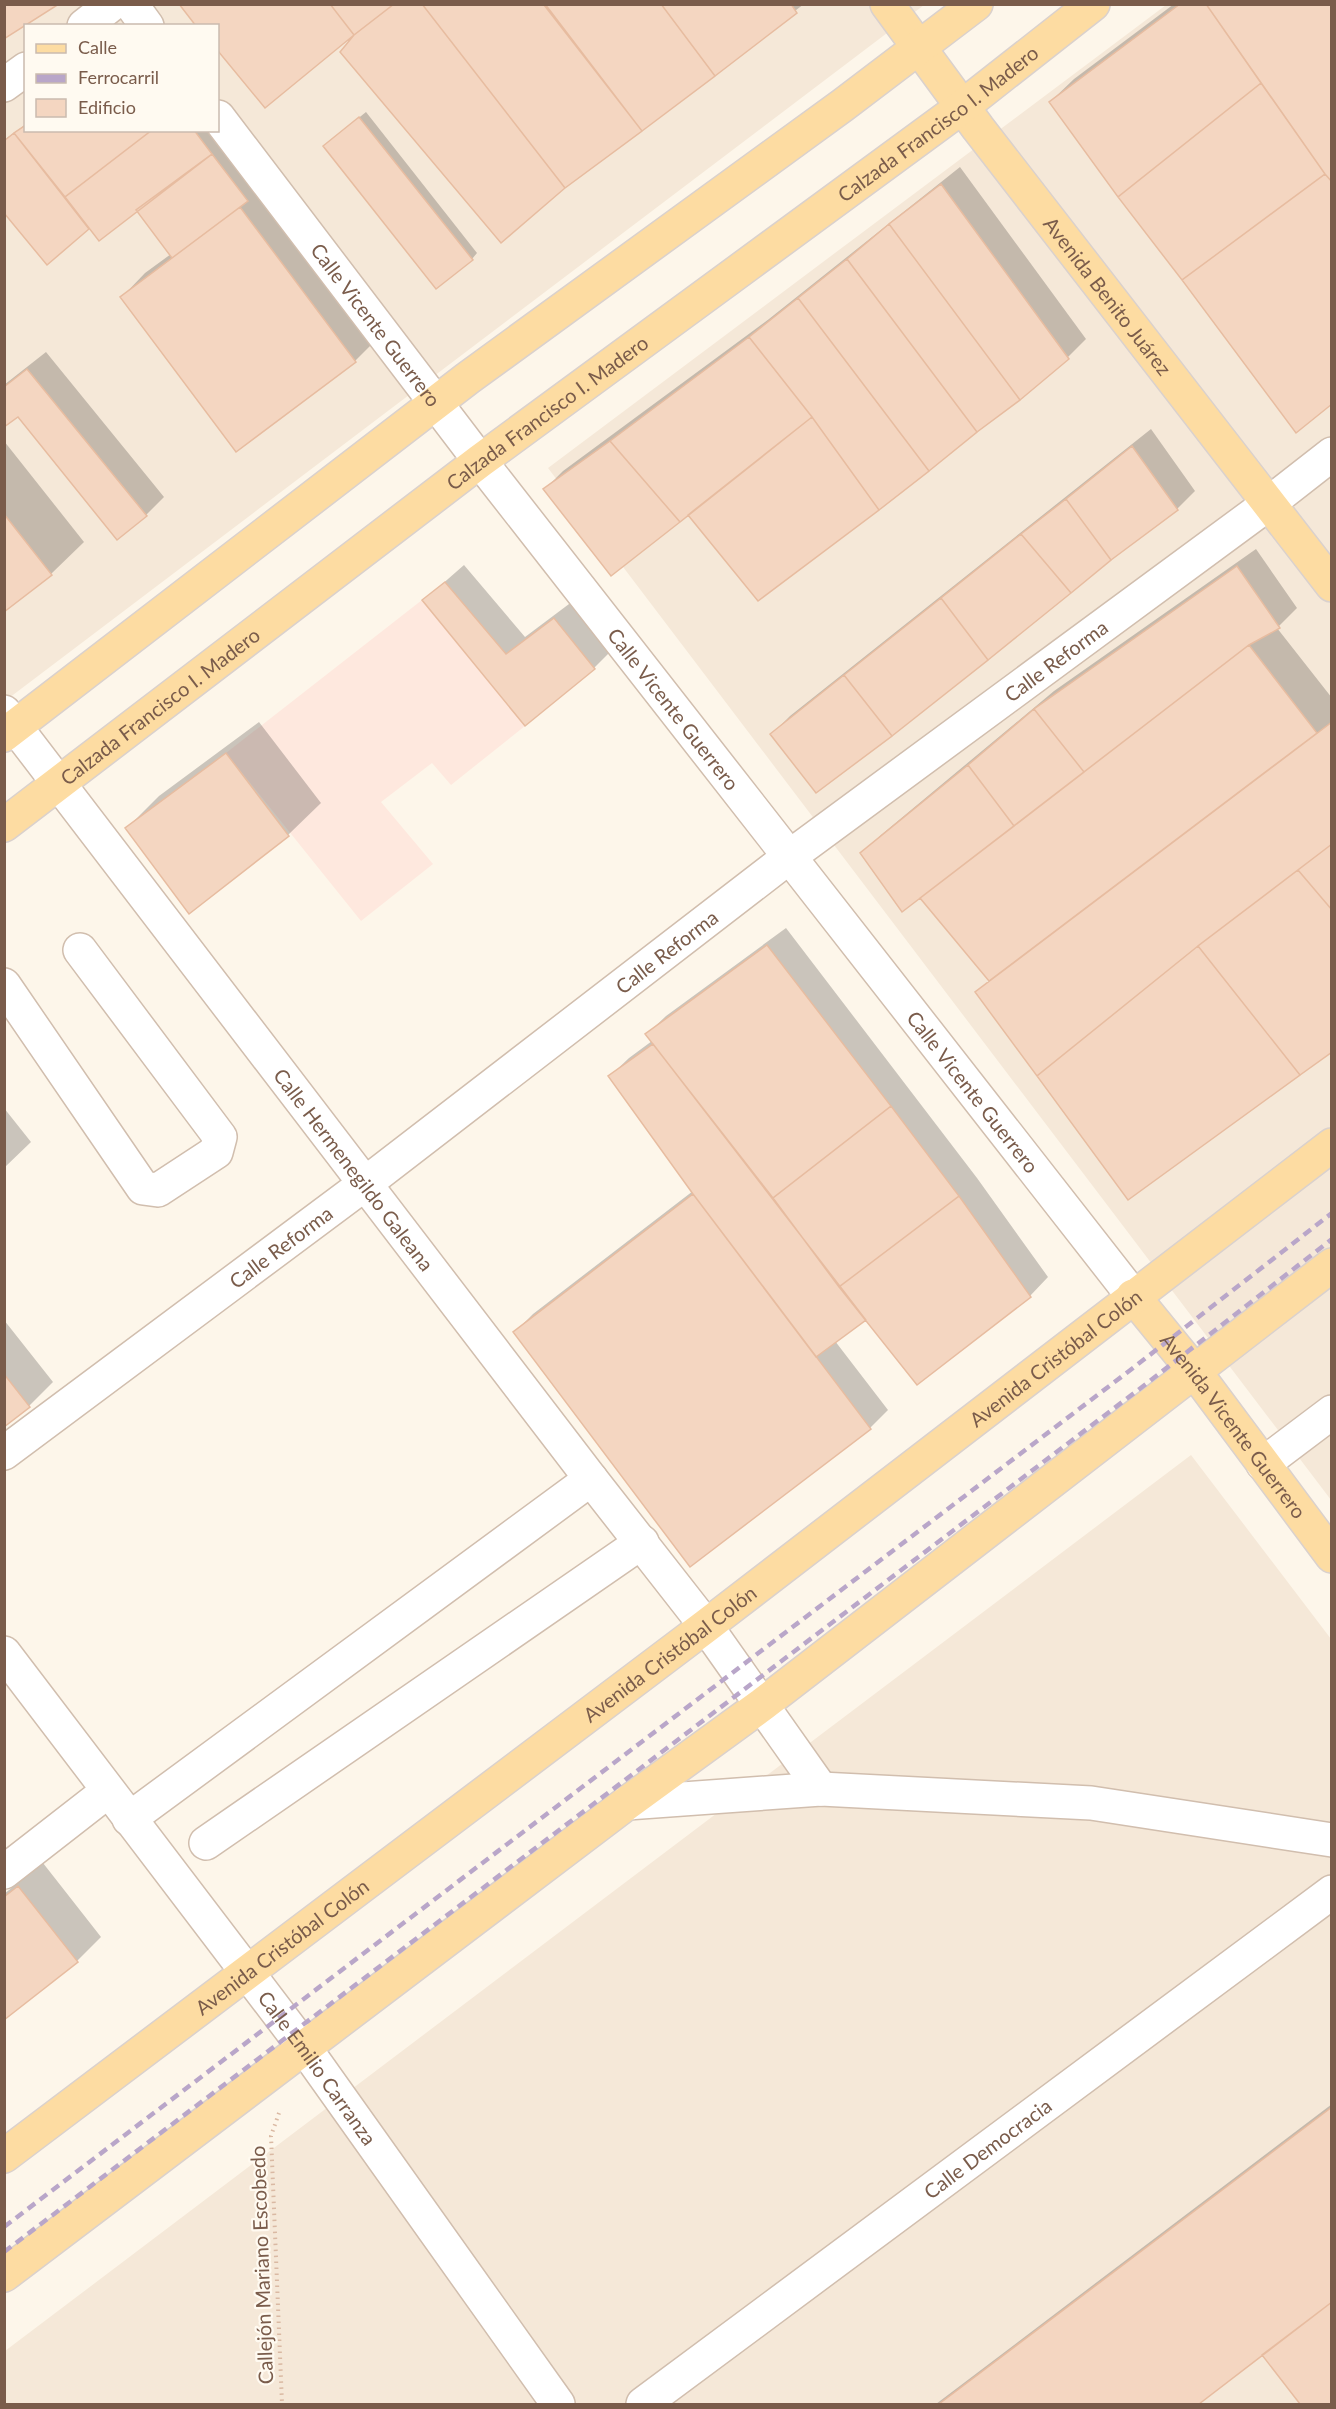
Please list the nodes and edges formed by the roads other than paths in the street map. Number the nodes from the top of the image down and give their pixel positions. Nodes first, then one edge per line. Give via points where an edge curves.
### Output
1 (112, 4) edge
2 (131, 4) edge
3 (887, 4) edge
4 (976, 4) edge
5 (1094, 4) edge
6 (87, 24) edge
7 (146, 24) edge
8 (919, 47) junction
9 (24, 70) edge
10 (4, 85) edge
11 (962, 106) junction
12 (219, 118) edge
13 (436, 403) junction
14 (1332, 454) edge
15 (480, 461) junction
16 (1268, 504) junction
17 (1332, 585) edge
18 (8, 725) edge
19 (58, 784) junction
20 (4, 825) edge
21 (789, 857) junction
22 (80, 950) dead end
23 (4, 986) edge
24 (1332, 1145) edge
25 (366, 1184) junction
26 (1332, 1265) edge
27 (1133, 1296) junction
28 (1195, 1372) junction
29 (1332, 1412) edge
30 (4, 1453) edge
31 (1263, 1464) junction
32 (591, 1479) junction
33 (642, 1542) junction
34 (1332, 1556) edge
35 (706, 1626) junction
36 (4, 1653) edge
37 (763, 1704) junction
38 (820, 1789) junction
39 (108, 1791) junction
40 (627, 1803) junction
41 (129, 1819) junction
42 (1332, 1840) edge
43 (206, 1843) dead end
44 (4, 1872) edge
45 (1332, 1892) edge
46 (246, 1974) junction
47 (304, 2047) junction
48 (4, 2156) edge
49 (4, 2276) edge
50 (558, 2404) edge
51 (643, 2404) edge

1 - 6 street
2 - 7 street
3 - 8 main road, Avenida Benito Juárez
4 - 8 main road
5 - 11 main road, Calzada Francisco I. Madero
8 - 11 main road, Avenida Benito Juárez
8 - 13 main road
9 - 10 street
11 - 15 main road, Calzada Francisco I. Madero
11 - 16 main road, Avenida Benito Juárez
12 - 13 street, Calle Vicente Guerrero
13 - 15 street, Calle Vicente Guerrero
13 - 18 main road
14 - 16 street, Calle Reforma
15 - 19 main road, Calzada Francisco I. Madero
15 - 21 street, Calle Vicente Guerrero
16 - 17 main road, Avenida Benito Juárez
16 - 21 street, Calle Reforma
18 - 19 street, Calle Hermenegildo Galeana
19 - 20 main road, Calzada Francisco I. Madero
19 - 25 street, Calle Hermenegildo Galeana
21 - 25 street, Calle Reforma
21 - 27 street, Calle Vicente Guerrero
22 - 23 street via 220,1137 216,1152 158,1190 143,1188
24 - 27 main road, Avenida Cristóbal Colón
25 - 30 street, Calle Reforma
25 - 32 street, Calle Hermenegildo Galeana
26 - 28 main road
27 - 28 main road, Avenida Vicente Guerrero
27 - 35 main road, Avenida Cristóbal Colón
28 - 31 main road, Avenida Vicente Guerrero
28 - 37 main road
29 - 31 street
31 - 34 main road, Avenida Vicente Guerrero
32 - 33 street, Calle Hermenegildo Galeana
32 - 41 street
33 - 35 street, Calle Hermenegildo Galeana
33 - 43 street
35 - 37 street, Calle Hermenegildo Galeana
35 - 46 main road, Avenida Cristóbal Colón
36 - 39 street, Calle Emilio Carranza
37 - 38 street, Calle Hermenegildo Galeana
37 - 40 main road
38 - 40 street
38 - 42 street via 1091,1803
39 - 41 street, Calle Emilio Carranza
39 - 44 street
40 - 47 main road
41 - 46 street, Calle Emilio Carranza
45 - 51 street, Calle Democracia
46 - 47 street, Calle Emilio Carranza
46 - 48 main road, Avenida Cristóbal Colón
47 - 49 main road
47 - 50 street, Calle Emilio Carranza

